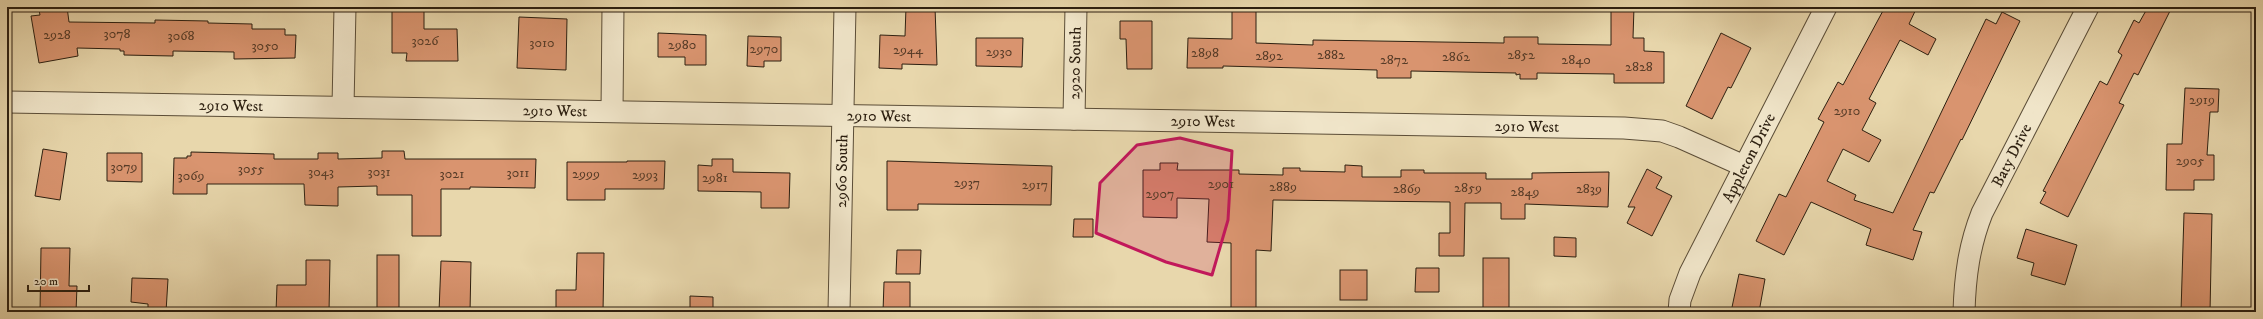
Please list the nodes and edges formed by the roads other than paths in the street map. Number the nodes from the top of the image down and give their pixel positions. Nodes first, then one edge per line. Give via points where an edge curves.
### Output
1 (345, 7) edge
2 (613, 7) edge
3 (845, 7) edge
4 (1076, 7) edge
5 (1826, 7) edge
6 (2088, 7) edge
7 (7, 102) edge
8 (343, 107) junction
9 (612, 111) junction
10 (843, 115) junction
11 (1074, 119) junction
12 (1744, 166) junction
13 (839, 312) edge
14 (1679, 312) edge
15 (1964, 312) edge

1 - 8 street
2 - 9 street
3 - 10 street, 2960 South
4 - 11 street, 2920 South
5 - 12 street, Appleton Drive
6 - 15 street, Baty Drive via 1982,213 1973,237 1967,267
7 - 8 street, 2910 West
8 - 9 street, 2910 West
9 - 10 street, 2910 West
10 - 11 street, 2910 West
10 - 13 street, 2960 South
11 - 12 street, 2910 West via 1643,129 1679,137
12 - 14 street, Appleton Drive via 1684,286

